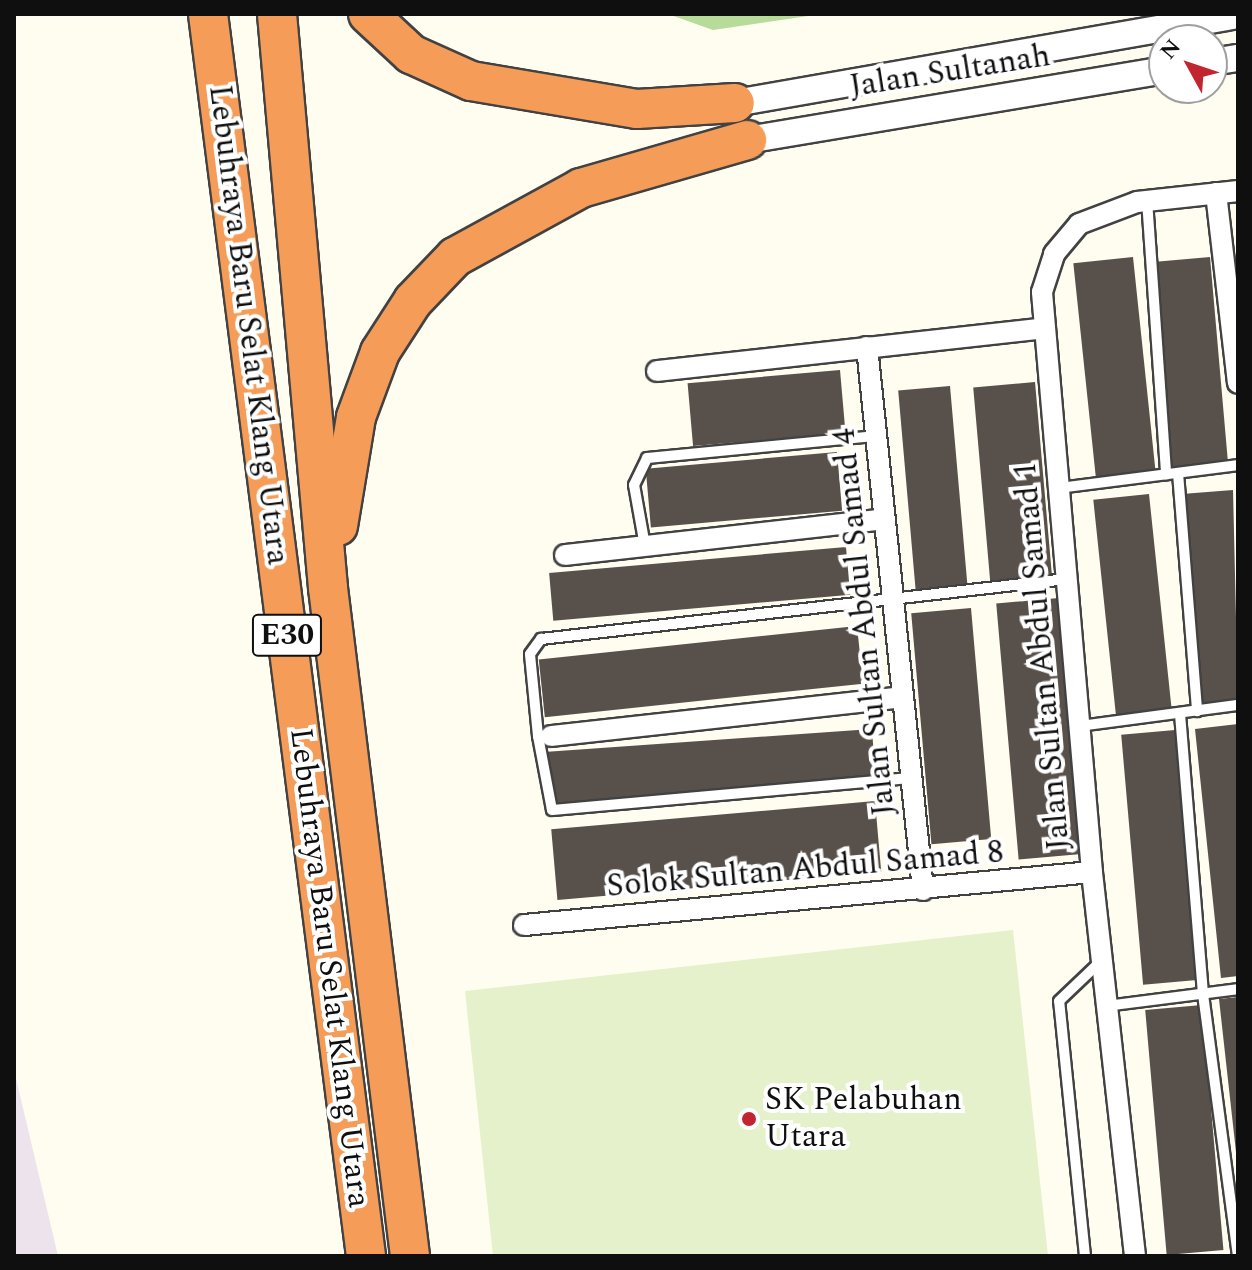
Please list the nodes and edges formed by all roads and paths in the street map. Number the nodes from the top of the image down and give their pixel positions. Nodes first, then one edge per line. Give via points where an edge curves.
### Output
1 (208, 14) edge
2 (277, 14) edge
3 (368, 14) edge
4 (1238, 15) edge
5 (1148, 73) edge
6 (735, 103) joint
7 (747, 140) joint
8 (1238, 191) edge
9 (1216, 193) junction
10 (1147, 200) junction
11 (1045, 328) junction
12 (867, 347) junction
13 (657, 371) dead end
14 (1238, 383) edge
15 (877, 436) junction
16 (1238, 465) edge
17 (1178, 473) junction
18 (1166, 474) junction
19 (1059, 488) junction
20 (884, 519) junction
21 (645, 546) junction
22 (565, 555) dead end
23 (1067, 579) junction
24 (328, 588) junction
25 (893, 602) junction
26 (903, 697) junction
27 (1238, 705) edge
28 (1197, 711) junction
29 (1180, 714) junction
30 (1080, 726) junction
31 (545, 736) junction
32 (911, 778) junction
33 (1092, 872) junction
34 (923, 890) junction
35 (524, 925) dead end
36 (1101, 961) junction
37 (1238, 989) edge
38 (1203, 994) junction
39 (1106, 1006) junction
40 (1238, 1255) edge
41 (366, 1256) edge
42 (410, 1256) edge
43 (1085, 1256) edge
44 (1135, 1256) edge
45 (1227, 1256) edge

1 - 41 highway, Lebuhraya Baru Selat Klang Utara / E30
2 - 24 highway, Lebuhraya Baru Selat Klang Utara / E30
3 - 6 highway via 411,54 471,81 637,109
4 - 6 street, Jalan Sultanah
5 - 7 street, Jalan Sultanah
7 - 24 highway via 646,164 502,225 455,257 413,301 380,352 356,417
8 - 9 street, Jalan Sultan Abdul Samad 1
9 - 10 street, Jalan Sultan Abdul Samad 1
9 - 14 street
10 - 11 street, Jalan Sultan Abdul Samad 1 via 1079,224 1054,254 1042,292
10 - 18 lane
11 - 12 street
11 - 19 street, Jalan Sultan Abdul Samad 1
12 - 13 street
12 - 15 street, Jalan Sultan Abdul Samad 4
15 - 20 street, Jalan Sultan Abdul Samad 4
15 - 21 lane via 647,458 634,485
16 - 17 lane
17 - 18 lane
17 - 28 lane
18 - 19 lane
19 - 23 street, Jalan Sultan Abdul Samad 1
20 - 21 street
20 - 25 street, Jalan Sultan Abdul Samad 4
21 - 22 street
23 - 25 lane
23 - 30 street, Jalan Sultan Abdul Samad 1
24 - 42 highway, Lebuhraya Baru Selat Klang Utara / E30
25 - 26 street, Jalan Sultan Abdul Samad 4
25 - 31 lane via 541,639 530,654
26 - 31 street
26 - 32 street, Jalan Sultan Abdul Samad 4
27 - 28 lane
28 - 29 lane
29 - 30 lane
29 - 38 lane
30 - 33 street, Jalan Sultan Abdul Samad 1
31 - 32 lane via 552,810
32 - 34 street, Jalan Sultan Abdul Samad 4
33 - 34 street, Solok Sultan Abdul Samad 8
33 - 36 street, Jalan Sultan Abdul Samad 1
34 - 35 street, Solok Sultan Abdul Samad 8
36 - 39 street, Jalan Sultan Abdul Samad 1
36 - 43 lane via 1059,1001
37 - 38 lane
38 - 39 lane
38 - 40 lane
39 - 44 street, Jalan Sultan Abdul Samad 1
40 - 45 lane

